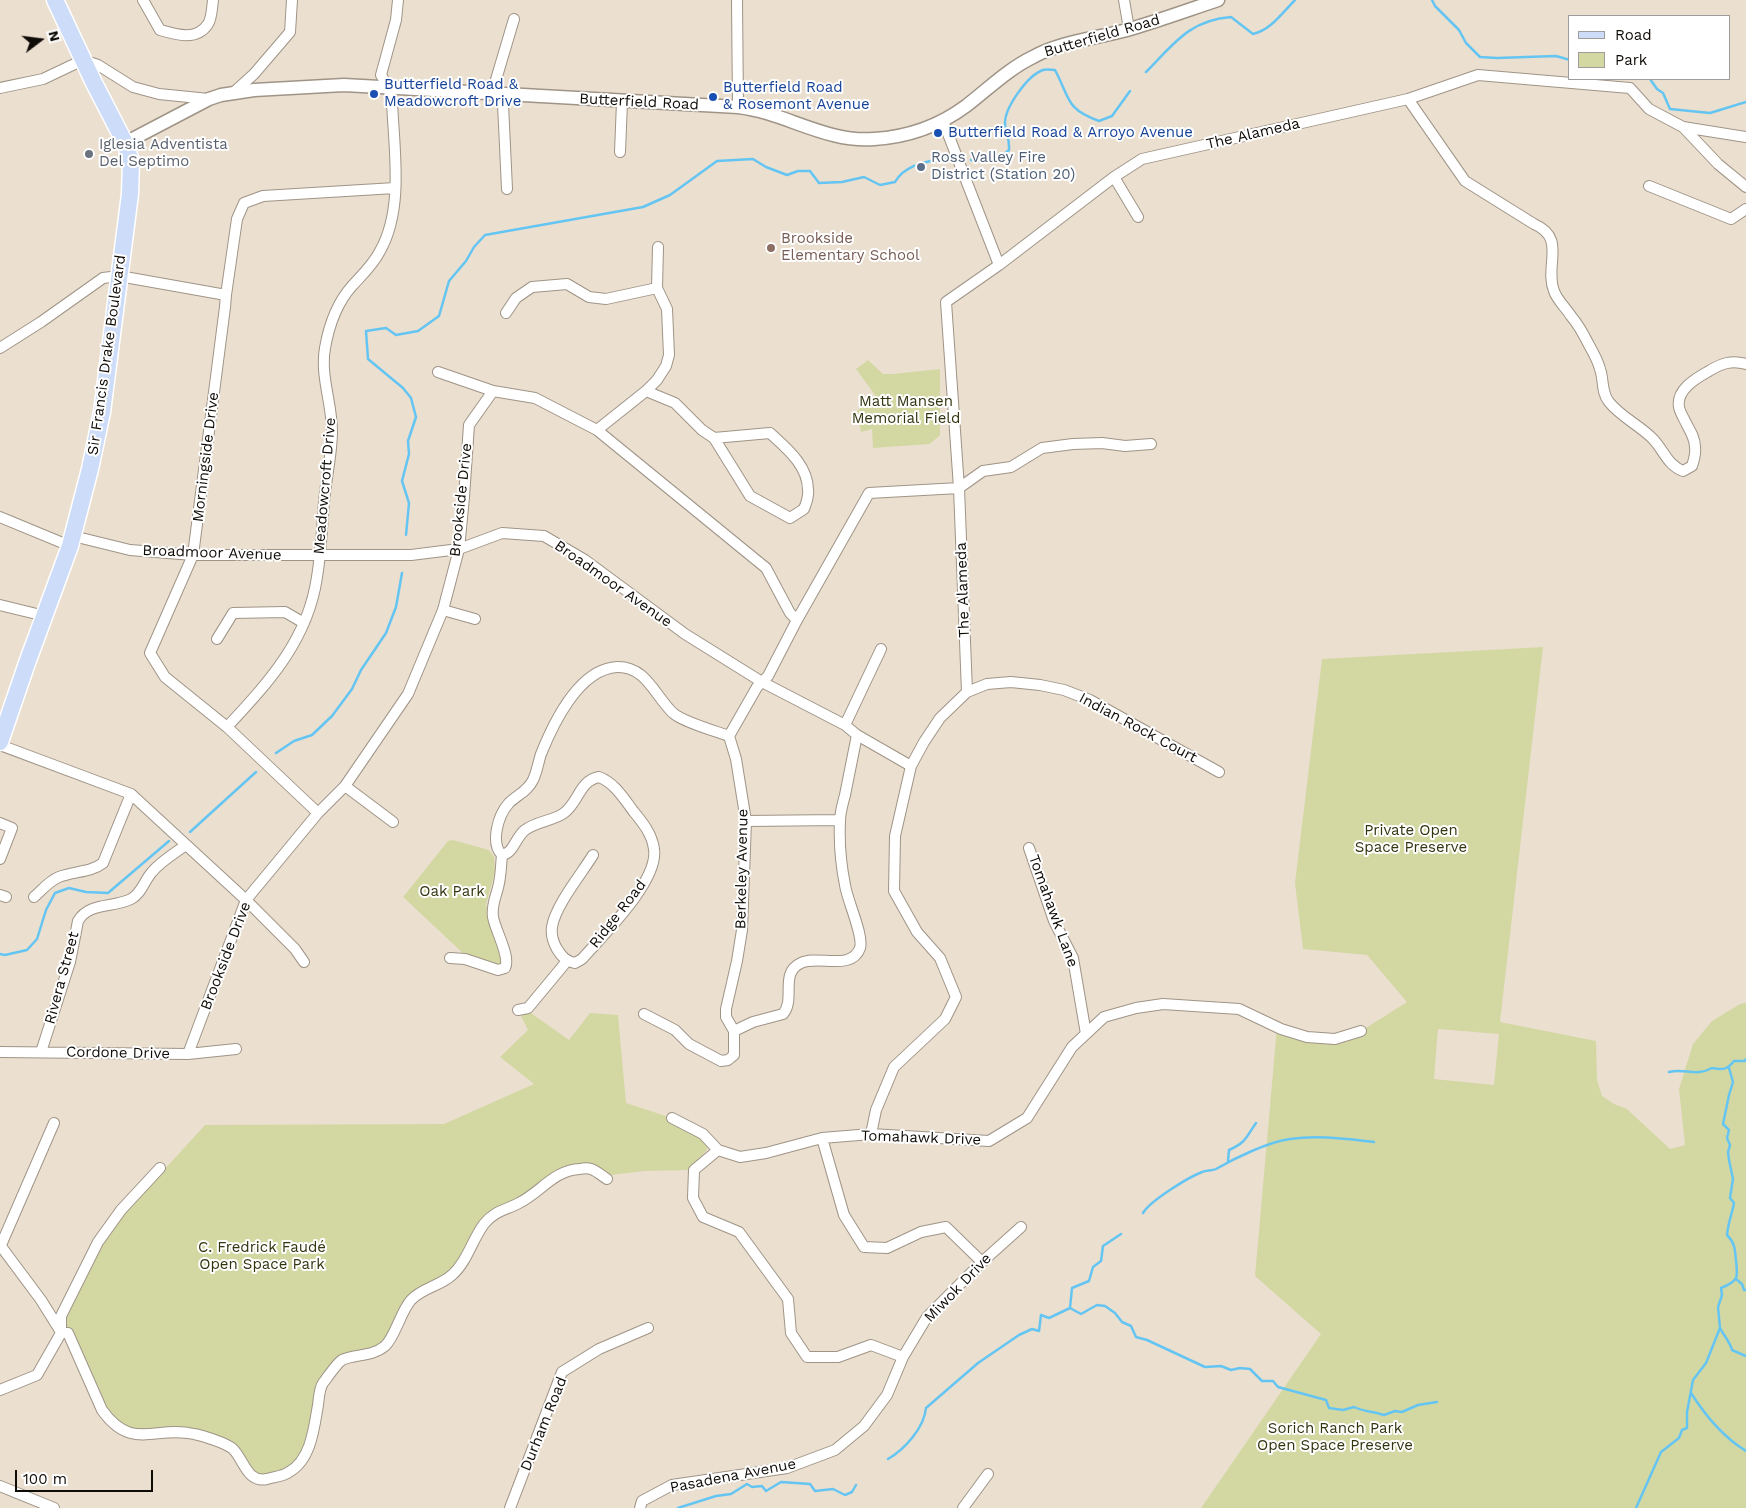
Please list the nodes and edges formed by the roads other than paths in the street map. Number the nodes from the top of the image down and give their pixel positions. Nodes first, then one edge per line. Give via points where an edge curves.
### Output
1 (55, 0) edge
2 (143, 0) edge
3 (213, 0) edge
4 (292, 0) edge
5 (398, 0) edge
6 (737, 0) edge
7 (1124, 0) edge
8 (1218, 0) edge
9 (514, 19) dead end
10 (1129, 29) junction
11 (82, 60) junction
12 (388, 87) junction
13 (0, 88) edge
14 (232, 93) junction
15 (499, 93) junction
16 (209, 99) junction
17 (1408, 99) junction
18 (622, 102) junction
19 (738, 107) junction
20 (943, 121) junction
21 (1683, 126) junction
22 (1746, 137) edge
23 (125, 143) junction
24 (620, 152) dead end
25 (1114, 177) junction
26 (1649, 186) dead end
27 (1746, 187) edge
28 (395, 188) junction
29 (507, 189) dead end
30 (1746, 209) edge
31 (1138, 217) dead end
32 (658, 247) dead end
33 (999, 265) junction
34 (120, 276) junction
35 (657, 288) junction
36 (226, 295) junction
37 (506, 313) dead end
38 (0, 348) edge
39 (1746, 364) edge
40 (438, 372) dead end
41 (493, 391) junction
42 (646, 391) junction
43 (597, 430) junction
44 (714, 438) junction
45 (1151, 444) dead end
46 (959, 488) junction
47 (0, 517) edge
48 (72, 541) junction
49 (459, 549) junction
50 (193, 555) junction
51 (319, 555) junction
52 (0, 605) edge
53 (443, 610) junction
54 (45, 616) junction
55 (475, 619) dead end
56 (797, 620) junction
57 (304, 623) junction
58 (217, 639) dead end
59 (881, 649) dead end
60 (762, 682) junction
61 (967, 692) junction
62 (845, 725) junction
63 (227, 727) junction
64 (857, 735) junction
65 (729, 736) junction
66 (0, 744) edge
67 (911, 766) junction
68 (1219, 772) dead end
69 (346, 786) junction
70 (131, 794) junction
71 (318, 813) junction
72 (840, 820) junction
73 (746, 821) junction
74 (393, 822) dead end
75 (0, 823) edge
76 (186, 845) junction
77 (1029, 848) dead end
78 (502, 855) junction
79 (593, 856) dead end
80 (0, 859) edge
81 (34, 897) dead end
82 (246, 900) junction
83 (450, 958) dead end
84 (567, 961) junction
85 (304, 962) dead end
86 (518, 1010) dead end
87 (644, 1014) dead end
88 (1361, 1030) dead end
89 (734, 1031) junction
90 (1086, 1034) junction
91 (236, 1049) dead end
92 (0, 1052) edge
93 (41, 1052) junction
94 (188, 1054) junction
95 (672, 1118) dead end
96 (54, 1123) dead end
97 (871, 1134) junction
98 (822, 1138) junction
99 (718, 1150) junction
100 (160, 1168) dead end
101 (607, 1179) dead end
102 (1021, 1227) dead end
103 (0, 1245) edge
104 (982, 1262) junction
105 (648, 1328) dead end
106 (61, 1333) junction
107 (903, 1357) junction
108 (0, 1390) edge
109 (988, 1474) dead end
110 (0, 1486) edge
111 (54, 1508) edge
112 (510, 1508) edge
113 (640, 1508) edge
114 (963, 1508) edge

1 - 11 main road, Sir Francis Drake Boulevard
2 - 3 street via 160,30 179,36 198,34 209,23
4 - 14 street via 290,32 254,74
5 - 12 street, Meadowcroft Drive via 396,20 381,74
6 - 19 street
7 - 10 street
8 - 10 street, Butterfield Road
9 - 15 street via 495,83
10 - 20 street, Butterfield Road via 1033,56
11 - 13 street via 43,79
11 - 16 street via 98,65 133,87 159,94
11 - 23 main road, Sir Francis Drake Boulevard
12 - 14 street, Butterfield Road via 344,85
12 - 15 street, Butterfield Road
12 - 28 street, Meadowcroft Drive via 392,102
14 - 16 street, Butterfield Road
15 - 18 street, Butterfield Road
15 - 29 street via 503,104
16 - 23 street, Butterfield Road
17 - 21 street, The Alameda via 1478,75 1630,88 1649,109
17 - 25 street, The Alameda via 1142,159
17 - 39 street via 1465,181 1544,228 1550,236 1554,293 1589,344 1601,370 1608,401 1653,439 1670,464 1683,471 1692,466 1695,456 1693,437 1679,408 1682,393 1691,382 1717,366 1736,361
18 - 19 street, Butterfield Road
18 - 24 street
19 - 20 street, Butterfield Road via 823,133 872,140 919,131
20 - 33 street
21 - 22 street, The Alameda
21 - 27 street, The Alameda via 1718,164
23 - 34 main road, Sir Francis Drake Boulevard via 131,161 131,179
25 - 31 street
25 - 33 street, The Alameda
26 - 30 street via 1731,219
28 - 36 street, Morningside Drive via 263,196 244,203 237,219
28 - 51 street, Meadowcroft Drive via 393,216 381,251 341,300 331,320 324,350 332,432
32 - 35 street
33 - 46 street, The Alameda via 946,302
34 - 36 street
34 - 38 street via 102,278
34 - 48 main road, Sir Francis Drake Boulevard via 102,412
35 - 37 street via 606,299 589,297 567,284 532,287 516,298
35 - 42 street via 667,309 669,355 666,366
36 - 50 street, Morningside Drive
40 - 41 street
41 - 43 street via 535,398
41 - 49 street, Brookside Drive via 468,425
42 - 43 street
42 - 44 street via 675,403
43 - 56 street via 766,568
44 - 44 street via 750,496 790,518 804,510 809,491 805,473 790,452 770,433
45 - 46 street via 1125,446 1102,442 1042,448 1011,467 983,471
46 - 56 street via 869,493
46 - 61 street, The Alameda
47 - 48 street, Broadmoor Avenue
48 - 50 street, Broadmoor Avenue
48 - 54 main road, Sir Francis Drake Boulevard
49 - 51 street, Broadmoor Avenue via 412,555
49 - 53 street, Brookside Drive
49 - 60 street, Broadmoor Avenue via 502,533 544,536 585,560 685,634
50 - 51 street, Broadmoor Avenue
50 - 63 street, Morningside Drive via 150,653 164,677
51 - 57 street, Meadowcroft Drive via 317,578
52 - 54 street
53 - 55 street
53 - 69 street, Brookside Drive via 408,694
54 - 66 main road, Sir Francis Drake Boulevard
56 - 60 street
57 - 58 street via 285,612 233,613
57 - 63 street, Meadowcroft Drive via 276,672
59 - 62 street
60 - 62 street, Broadmoor Avenue
60 - 65 street
61 - 67 street via 940,718
61 - 68 street, Indian Rock Court via 987,684 1011,682 1064,690 1090,700
62 - 64 street, Broadmoor Avenue
63 - 71 street, Morningside Drive
64 - 67 street, Broadmoor Avenue
64 - 72 street
65 - 73 street, Berkeley Avenue
65 - 78 street via 673,713 640,674 614,667 592,675 575,691 550,734 530,787 508,804 501,816 496,844
66 - 70 street
67 - 97 street via 895,836 894,891 917,932 940,958 956,997 945,1019 894,1067 876,1110
69 - 71 street, Brookside Drive
69 - 74 street
70 - 76 street
70 - 81 street via 103,863 96,869 56,878
71 - 82 street, Brookside Drive
72 - 73 street
72 - 89 street via 845,886 860,948 849,960 807,961 796,966 789,977 788,1002 783,1014
73 - 89 street, Berkeley Avenue via 742,930 726,1009 726,1017
75 - 80 street via 12,828
76 - 82 street
76 - 93 street, Rivera Street via 153,870 136,896 90,909 78,920 70,962
77 - 90 street, Tomahawk Lane via 1054,921 1073,958
78 - 83 street via 492,916 507,965 498,970 465,959
78 - 84 street, Ridge Road via 508,854 524,831 537,822 566,812 592,778 599,777 614,787 648,830 654,860 642,887 582,959 575,963
79 - 84 street via 553,920 555,944
82 - 85 street
82 - 94 street, Brookside Drive
84 - 86 street via 528,1008
87 - 89 street, Berkeley Avenue via 720,1060 728,1060 734,1055
88 - 90 street, Tomahawk Drive via 1335,1039 1308,1037 1281,1029 1239,1009 1163,1004 1104,1017
90 - 97 street, Tomahawk Drive via 1072,1047 1027,1118 989,1141
91 - 94 street, Cordone Drive
92 - 93 street, Cordone Drive
93 - 94 street, Cordone Drive
95 - 99 street via 702,1134
96 - 103 street
97 - 98 street, Tomahawk Drive
98 - 99 street, Tomahawk Drive via 740,1157
98 - 104 street via 844,1215 864,1247 887,1248 921,1232 946,1227
99 - 107 street via 694,1170 693,1198 703,1217 739,1232 788,1299 791,1333 807,1357 838,1357 871,1345
100 - 106 street via 121,1210 98,1242 61,1316
101 - 106 street via 590,1168 574,1169 558,1174 520,1203 493,1214 453,1275 410,1301 386,1346 373,1353 342,1360 322,1385 305,1456 289,1472 273,1477 255,1478 233,1449 194,1434 131,1434 119,1428 102,1410 68,1333
102 - 104 street, Miwok Drive
103 - 106 street
104 - 107 street, Miwok Drive via 927,1317
105 - 112 street, Durham Road via 599,1349 562,1372
106 - 108 street via 37,1375
107 - 113 street, Pasadena Avenue via 882,1403 864,1426 835,1450 788,1468 672,1485 642,1501
109 - 114 street
110 - 111 street

